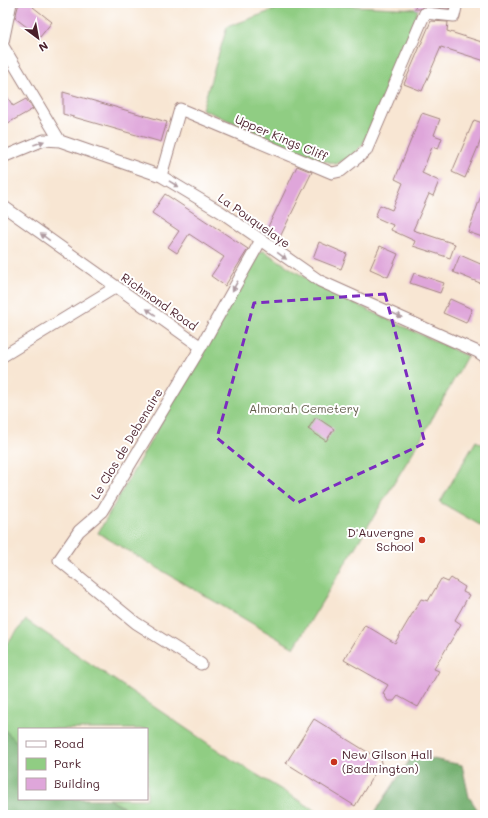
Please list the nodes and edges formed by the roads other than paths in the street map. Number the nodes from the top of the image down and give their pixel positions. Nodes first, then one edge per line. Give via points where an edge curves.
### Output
1 (12, 3) edge
2 (457, 3) edge
3 (3, 42) edge
4 (3, 46) edge
5 (60, 141) junction
6 (3, 158) edge
7 (161, 176) junction
8 (3, 206) edge
9 (261, 240) junction
10 (116, 287) junction
11 (200, 347) junction
12 (3, 356) edge
13 (485, 357) edge
14 (201, 664) dead end

1 - 3 street
2 - 7 street, Upper Kings Cliff via 454,16 425,13 366,151 341,171 332,173 180,109
4 - 5 street
6 -> 5 street, La Pouquelaye via 44,140
5 - 7 street, La Pouquelaye
7 -> 9 street, La Pouquelaye via 221,212
10 -> 8 street, Richmond Road
9 -> 11 street, Richmond Road
9 -> 13 street, La Pouquelaye via 320,281
11 -> 10 street, Richmond Road
10 - 12 street
11 - 14 street, Le Clos de Debenaire via 102,511 79,531 59,560 136,623

